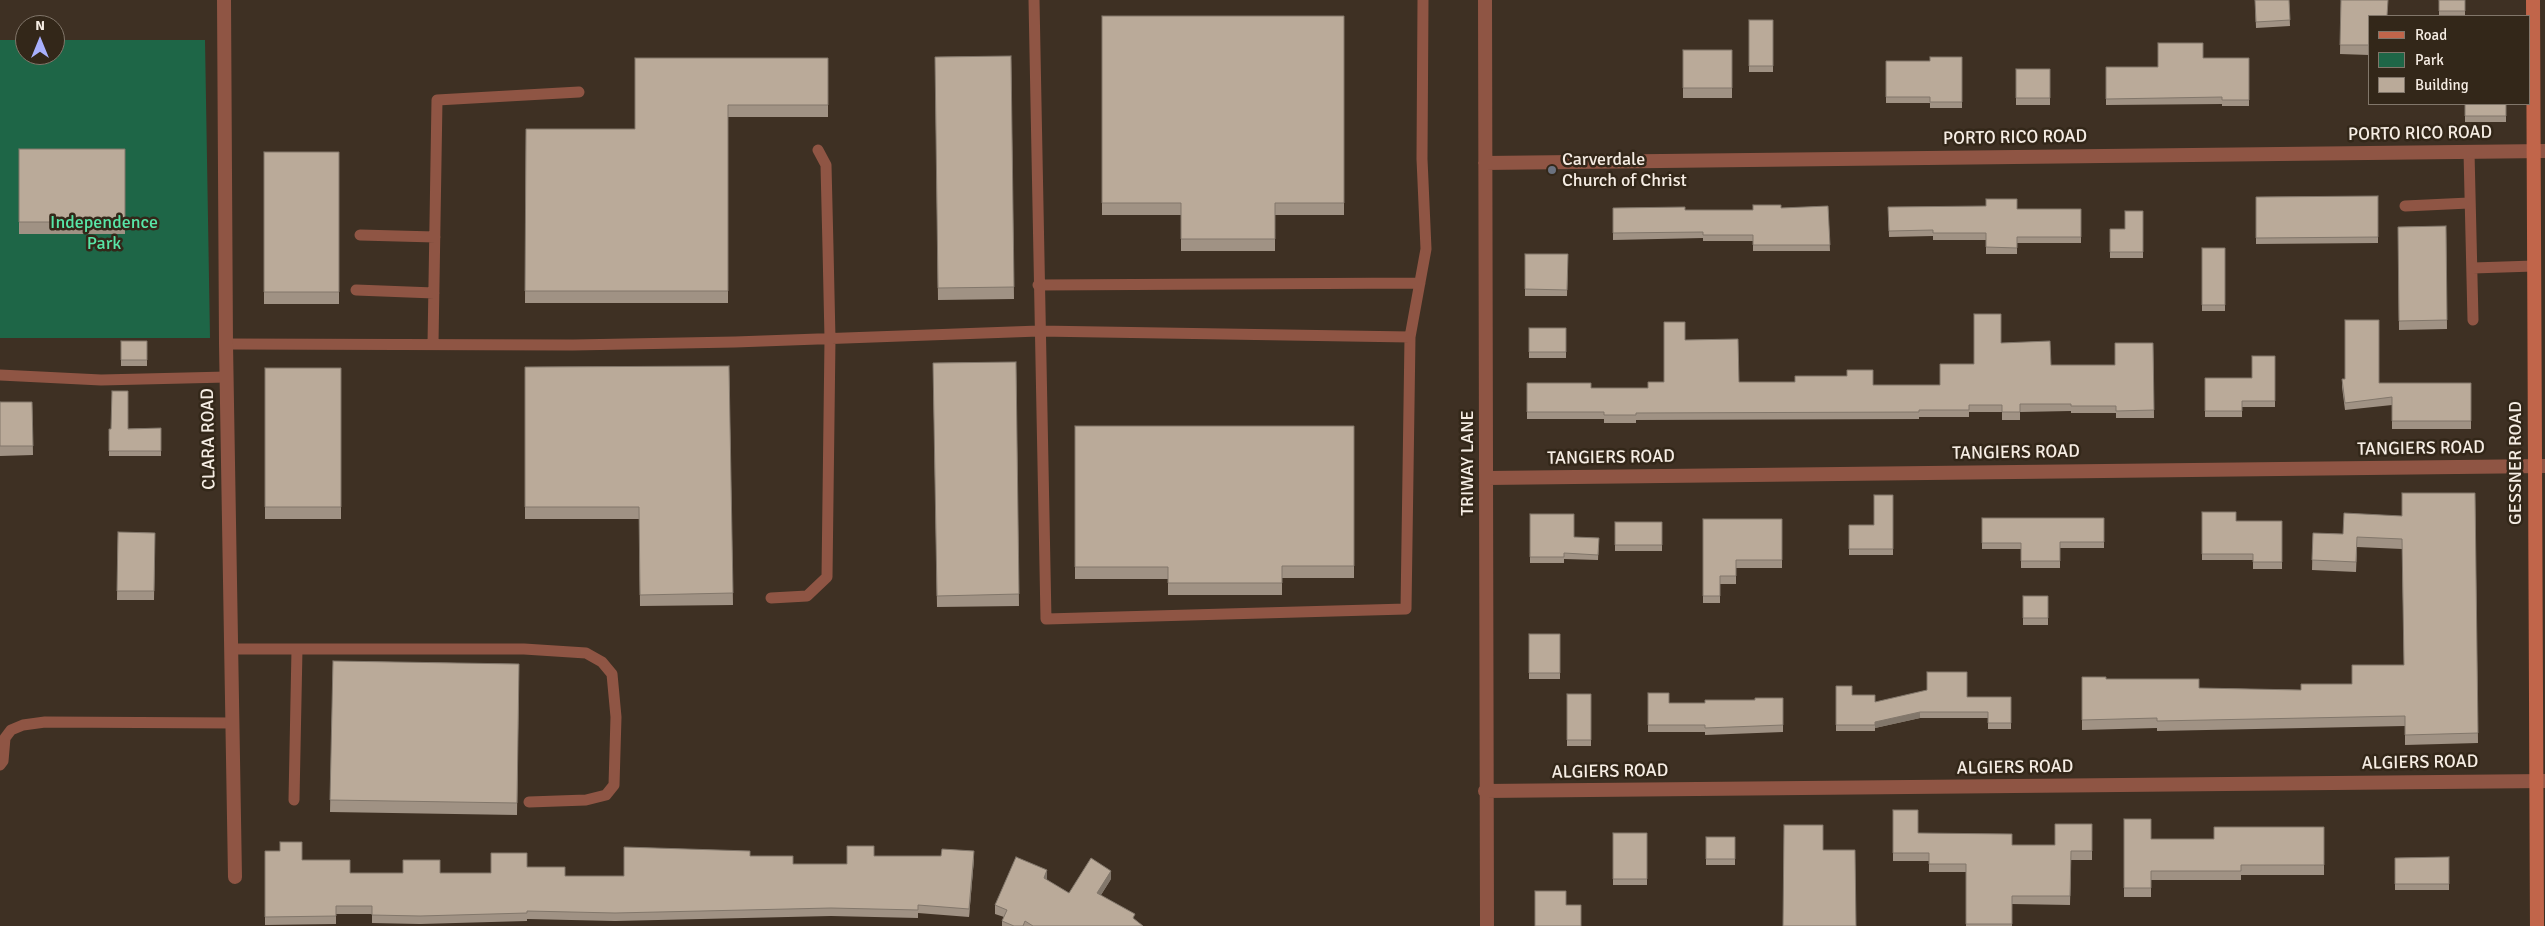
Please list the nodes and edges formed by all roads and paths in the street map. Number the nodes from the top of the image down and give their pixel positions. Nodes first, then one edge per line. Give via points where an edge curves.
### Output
1 (224, 0) edge
2 (1034, 0) edge
3 (1423, 0) edge
4 (1485, 0) edge
5 (2533, 0) edge
6 (579, 92) dead end
7 (818, 150) dead end
8 (2539, 151) edge
9 (2469, 152) junction
10 (1486, 163) junction
11 (2469, 203) junction
12 (2404, 206) dead end
13 (360, 235) dead end
14 (435, 237) junction
15 (2534, 266) junction
16 (2473, 268) junction
17 (1420, 283) junction
18 (1038, 285) junction
19 (356, 290) dead end
20 (434, 293) junction
21 (2473, 320) dead end
22 (1039, 331) junction
23 (1410, 337) junction
24 (830, 339) junction
25 (226, 344) junction
26 (433, 344) junction
27 (0, 375) edge
28 (227, 377) junction
29 (2540, 466) edge
30 (1487, 478) junction
31 (771, 598) dead end
32 (297, 649) junction
33 (232, 650) junction
34 (233, 723) junction
35 (0, 765) edge
36 (2540, 781) edge
37 (1485, 791) junction
38 (294, 800) dead end
39 (529, 802) dead end
40 (235, 877) dead end
41 (1487, 926) edge
42 (2537, 926) edge

1 - 25 street, CLARA ROAD
2 - 18 lane
3 - 17 lane via 1422,159 1426,249
4 - 10 street, TRIWAY LANE
5 - 8 main road, GESSNER ROAD
6 - 14 lane via 437,100
7 - 24 lane via 826,165
8 - 9 street, PORTO RICO ROAD
8 - 15 main road, GESSNER ROAD
9 - 10 street, PORTO RICO ROAD
9 - 11 lane
10 - 30 street, TRIWAY LANE
11 - 12 lane
11 - 16 lane
13 - 14 lane
14 - 20 lane
15 - 16 lane
15 - 29 main road, GESSNER ROAD
16 - 21 lane
17 - 18 lane
17 - 23 lane
18 - 22 lane
19 - 20 lane
20 - 26 lane
22 - 23 lane
22 - 23 lane via 1046,619 1406,609
22 - 24 lane
24 - 26 lane via 573,345
24 - 31 lane via 826,577 807,596
25 - 26 lane
25 - 28 street, CLARA ROAD
27 - 28 lane via 101,380
28 - 33 street, CLARA ROAD
29 - 30 street, TANGIERS ROAD
29 - 36 main road, GESSNER ROAD
30 - 37 street, TRIWAY LANE
32 - 33 lane
32 - 38 lane
32 - 39 lane via 524,649 586,653 602,662 612,674 616,717 614,785 606,795 586,800
33 - 34 street, CLARA ROAD
34 - 35 lane via 45,722 23,725 11,730 5,738
34 - 40 street, CLARA ROAD
36 - 37 street, ALGIERS ROAD
36 - 42 main road, GESSNER ROAD
37 - 41 street, TRIWAY LANE

